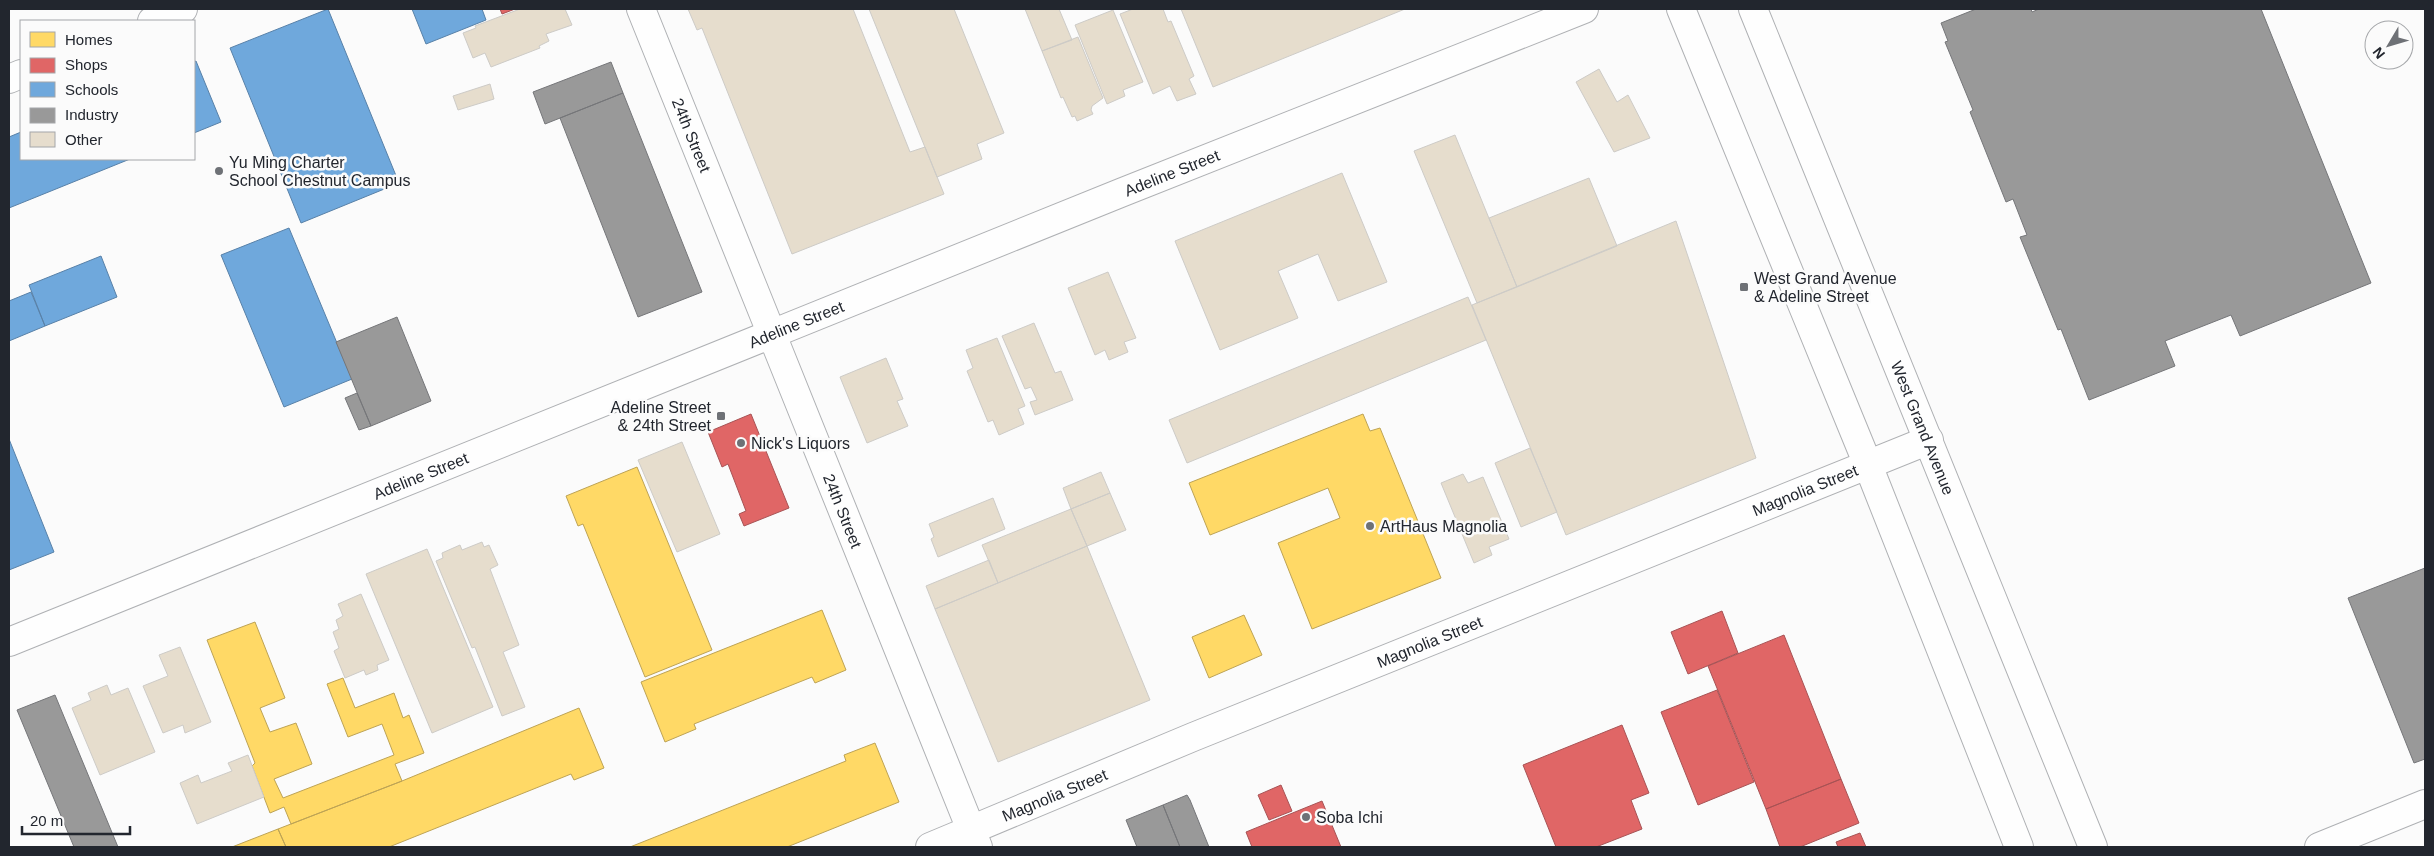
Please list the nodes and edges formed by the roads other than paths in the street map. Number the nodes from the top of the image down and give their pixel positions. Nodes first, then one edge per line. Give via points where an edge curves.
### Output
1 (183, 9) edge
2 (641, 9) edge
3 (1584, 9) edge
4 (1681, 9) edge
5 (1753, 9) edge
6 (155, 20) edge
7 (771, 334) junction
8 (1930, 440) junction
9 (1868, 465) junction
10 (9, 642) edge
11 (2425, 804) edge
12 (975, 839) edge
13 (930, 847) edge
14 (2019, 847) edge
15 (2093, 847) edge
16 (2319, 847) edge

1 - 6 main road
2 - 7 main road, 24th Street
3 - 7 main road, Adeline Street
4 - 9 main road
5 - 8 main road, West Grand Avenue
7 - 10 main road, Adeline Street
7 - 12 main road, 24th Street
8 - 9 main road, Magnolia Street
8 - 15 main road, West Grand Avenue
9 - 12 main road, Magnolia Street via 1193,737
9 - 14 main road
11 - 16 main road
12 - 13 main road, Magnolia Street

